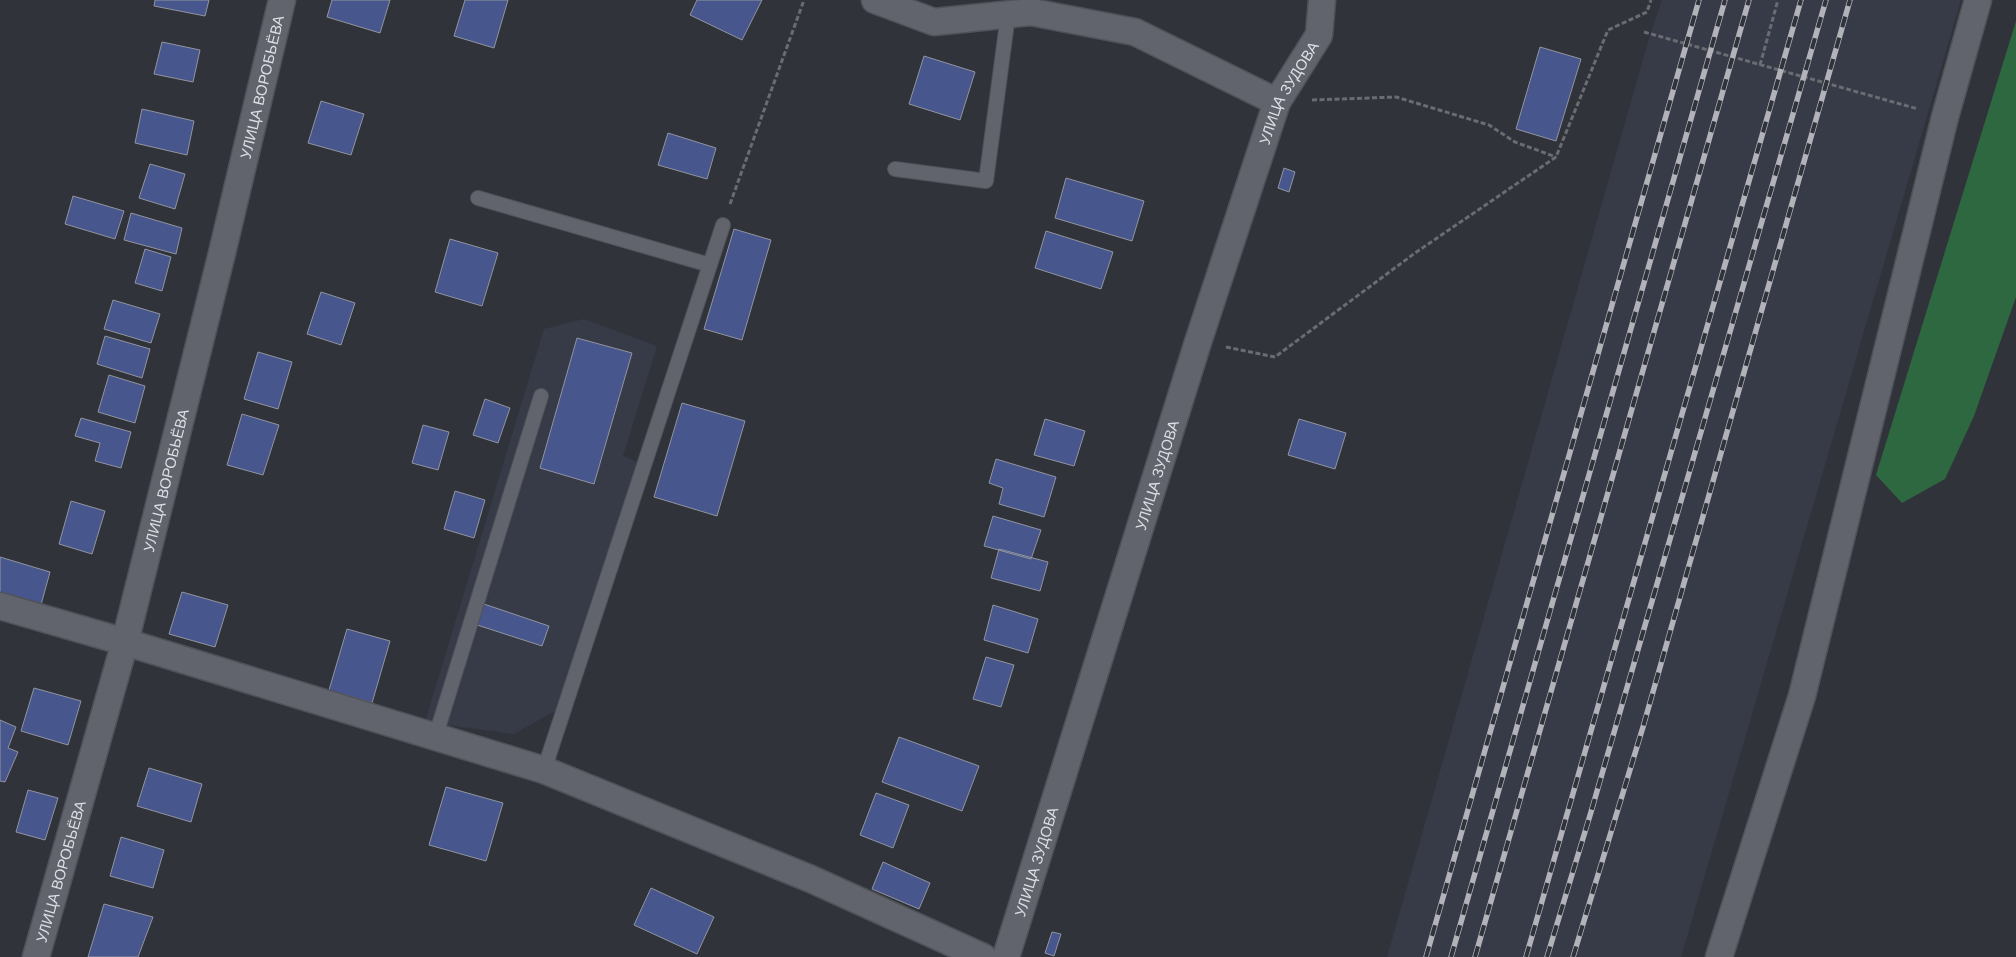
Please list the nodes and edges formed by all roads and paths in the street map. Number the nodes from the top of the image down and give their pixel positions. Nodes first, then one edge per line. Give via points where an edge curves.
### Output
1 (282, 0) edge
2 (804, 0) edge
3 (876, 0) edge
4 (1322, 0) edge
5 (1652, 0) edge
6 (1778, 0) edge
7 (1978, 0) edge
8 (1024, 9) edge
9 (1644, 32) dead end
10 (1760, 64) junction
11 (1277, 102) junction
12 (1945, 117) junction
13 (1556, 157) junction
14 (894, 169) dead end
15 (478, 198) dead end
16 (723, 225) joint
17 (710, 265) junction
18 (1198, 342) junction
19 (541, 396) dead end
20 (0, 606) edge
21 (125, 642) junction
22 (435, 738) junction
23 (544, 770) junction
24 (36, 957) edge
25 (983, 957) edge
26 (1006, 957) edge
27 (1719, 957) edge

1 - 21 street, УЛИЦА ВОРОБЬЁВА
2 - 16 path
3 - 8 street via 934,22
4 - 11 street, УЛИЦА ЗУДОВА via 1319,35
5 - 13 path via 1647,12 1608,30
6 - 10 path
7 - 12 street
8 - 11 street via 1135,32
8 - 14 lane via 986,181
9 - 10 path
10 - 12 path
11 - 13 path via 1396,96 1489,125 1515,142
11 - 18 street, УЛИЦА ЗУДОВА
12 - 27 street via 1802,696
13 - 18 path via 1415,252 1275,357
15 - 17 lane
16 - 17 lane
17 - 23 lane
18 - 26 street, УЛИЦА ЗУДОВА
19 - 22 lane
20 - 21 street
21 - 22 street
21 - 24 street, УЛИЦА ВОРОБЬЁВА
22 - 23 street
23 - 25 street via 811,879

